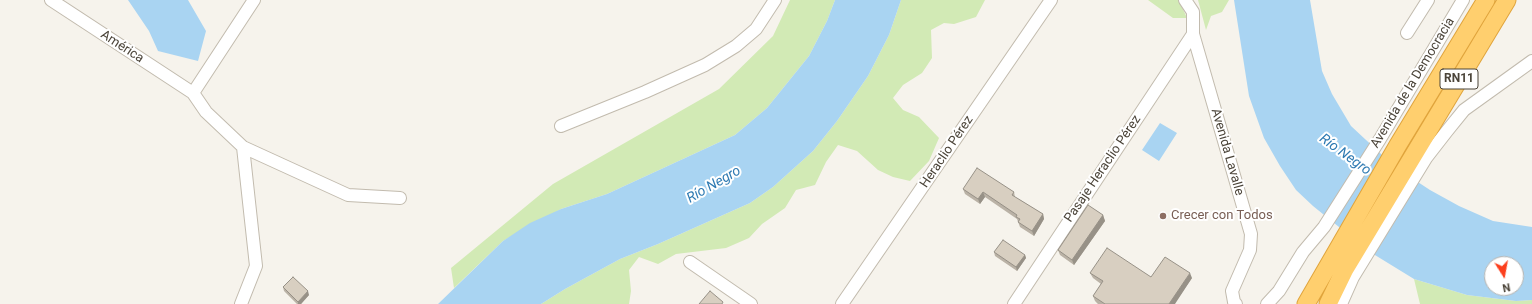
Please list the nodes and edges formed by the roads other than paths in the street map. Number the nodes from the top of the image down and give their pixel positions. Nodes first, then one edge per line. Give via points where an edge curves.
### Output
1 (51, 0) edge
2 (254, 0) edge
3 (775, 0) edge
4 (1051, 0) edge
5 (1185, 0) edge
6 (1428, 0) edge
7 (1463, 0) edge
8 (1486, 0) edge
9 (1507, 0) edge
10 (1407, 33) dead end
11 (1193, 34) junction
12 (1532, 61) edge
13 (193, 93) junction
14 (561, 126) dead end
15 (243, 147) junction
16 (1418, 158) junction
17 (400, 198) dead end
18 (690, 262) dead end
19 (1349, 273) junction
20 (241, 304) edge
21 (751, 304) edge
22 (842, 304) edge
23 (1014, 304) edge
24 (1236, 304) edge
25 (1267, 304) edge
26 (1306, 304) edge
27 (1328, 304) edge
28 (1341, 304) edge

1 - 13 street, América
2 - 13 street
3 - 14 street via 756,29 736,46 711,61 645,92
4 - 22 street, Heraclio Pérez
5 - 11 street, Avenida Lavalle via 1193,12
6 - 10 street
7 - 25 street, Avenida de la Democracia / RN11 via 1324,227 1303,252 1280,291
8 - 26 highway, Avenida de la Democracia / RN11
9 - 16 highway, RN11
11 - 23 street, Pasaje Heraclio Pérez
11 - 24 street, Avenida Lavalle via 1251,234 1250,250 1232,291
12 - 16 street via 1464,110
13 - 15 street via 206,112
15 - 17 street via 348,195
15 - 20 street via 256,266
16 - 19 highway, RN11
18 - 21 street
19 - 27 highway, RN11
19 - 28 street

